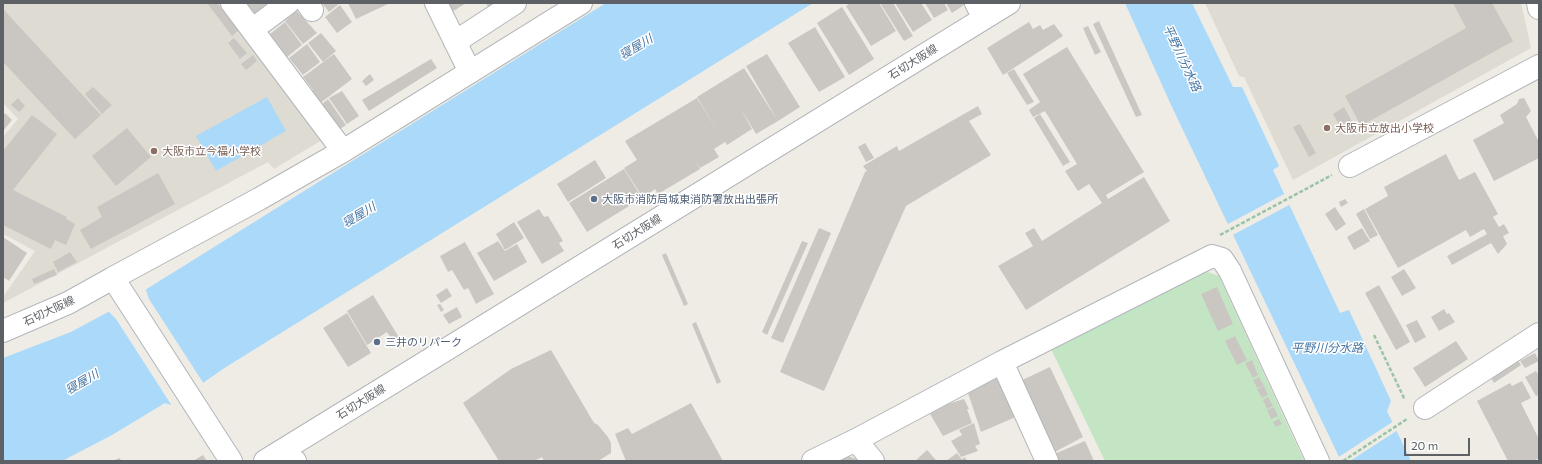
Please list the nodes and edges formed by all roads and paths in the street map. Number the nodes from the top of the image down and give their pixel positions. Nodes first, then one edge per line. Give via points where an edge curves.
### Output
1 (232, 3) edge
2 (288, 3) edge
3 (436, 3) edge
4 (515, 3) edge
5 (581, 3) edge
6 (1009, 3) edge
7 (1538, 3) edge
8 (1539, 8) edge
9 (980, 10) edge
10 (253, 29) junction
11 (455, 42) junction
12 (1539, 66) edge
13 (470, 72) junction
14 (343, 151) junction
15 (1343, 169) joint
16 (1216, 237) dead end
17 (113, 278) junction
18 (4, 330) edge
19 (1539, 334) edge
20 (1374, 335) dead end
21 (1002, 362) junction
22 (1404, 398) dead end
23 (1416, 414) joint
24 (856, 440) junction
25 (279, 459) edge
26 (231, 461) edge
27 (813, 461) edge
28 (873, 461) edge
29 (1047, 461) edge
30 (1318, 461) edge
31 (1343, 461) edge

1 - 10 street
2 - 10 street
3 - 11 street
4 - 11 street
5 - 13 street, 石切大阪線
6 - 9 street, 石切大阪線
7 - 8 street
9 - 25 street, 石切大阪線
10 - 14 street
11 - 13 street
12 - 15 street
13 - 14 street, 石切大阪線
14 - 17 street, 石切大阪線
15 - 16 path
17 - 18 street, 石切大阪線 via 68,303
17 - 26 street
19 - 23 street
20 - 22 path
21 - 24 street
21 - 29 street
21 - 30 street via 1212,256 1222,259 1230,270
23 - 31 path
24 - 27 street
24 - 28 street

